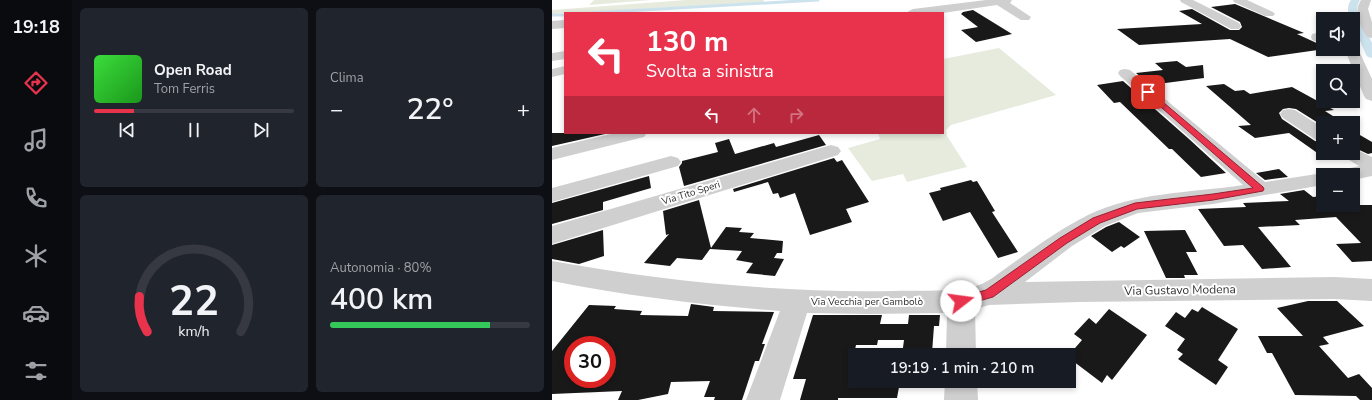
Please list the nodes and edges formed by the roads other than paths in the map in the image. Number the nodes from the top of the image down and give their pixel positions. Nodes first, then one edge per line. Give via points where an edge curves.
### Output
1 (1185, 0) edge
2 (1238, 0) edge
3 (1366, 0) edge
4 (1003, 1) edge
5 (922, 12) edge
6 (1269, 14) dead end
7 (1025, 17) dead end
8 (564, 24) edge
9 (552, 25) edge
10 (1235, 26) dead end
11 (1372, 34) edge
12 (564, 55) edge
13 (1353, 56) edge
14 (552, 57) edge
15 (564, 70) edge
16 (552, 73) edge
17 (1126, 73) dead end
18 (1372, 96) edge
19 (1289, 114) dead end
20 (1316, 131) edge
21 (634, 134) edge
22 (831, 151) dead end
23 (552, 154) edge
24 (1360, 159) edge
25 (671, 162) dead end
26 (1372, 166) edge
27 (1372, 170) edge
28 (1360, 172) edge
29 (1316, 180) edge
30 (1260, 189) junction
31 (552, 195) edge
32 (552, 235) edge
33 (552, 271) edge
34 (1372, 290) edge
35 (989, 294) junction
36 (797, 301) junction
37 (961, 301) junction
38 (961, 348) edge
39 (961, 388) edge
40 (763, 400) edge
41 (961, 400) edge

1 - 10 street
2 - 6 street
3 - 11 street via 1362,14
4 - 5 street
4 - 7 street
8 - 9 street
12 - 14 street
13 - 18 street
15 - 16 street
17 - 30 street
19 - 20 street
21 - 23 street
22 - 32 street, Via Tito Speri
24 - 26 street
25 - 31 street
27 - 28 street
29 - 30 street, Via Vecchia per Gambolò
30 - 35 street, Via Vecchia per Gambolò via 1135,206 1097,220 1063,240
33 - 36 street, Via Vecchia per Gambolò via 718,295
34 - 35 street, Via Gustavo Modena via 1310,288
35 - 37 street, Via Vecchia per Gambolò
36 - 37 street, Via Vecchia per Gambolò
36 - 40 street
37 - 38 street
39 - 41 street

